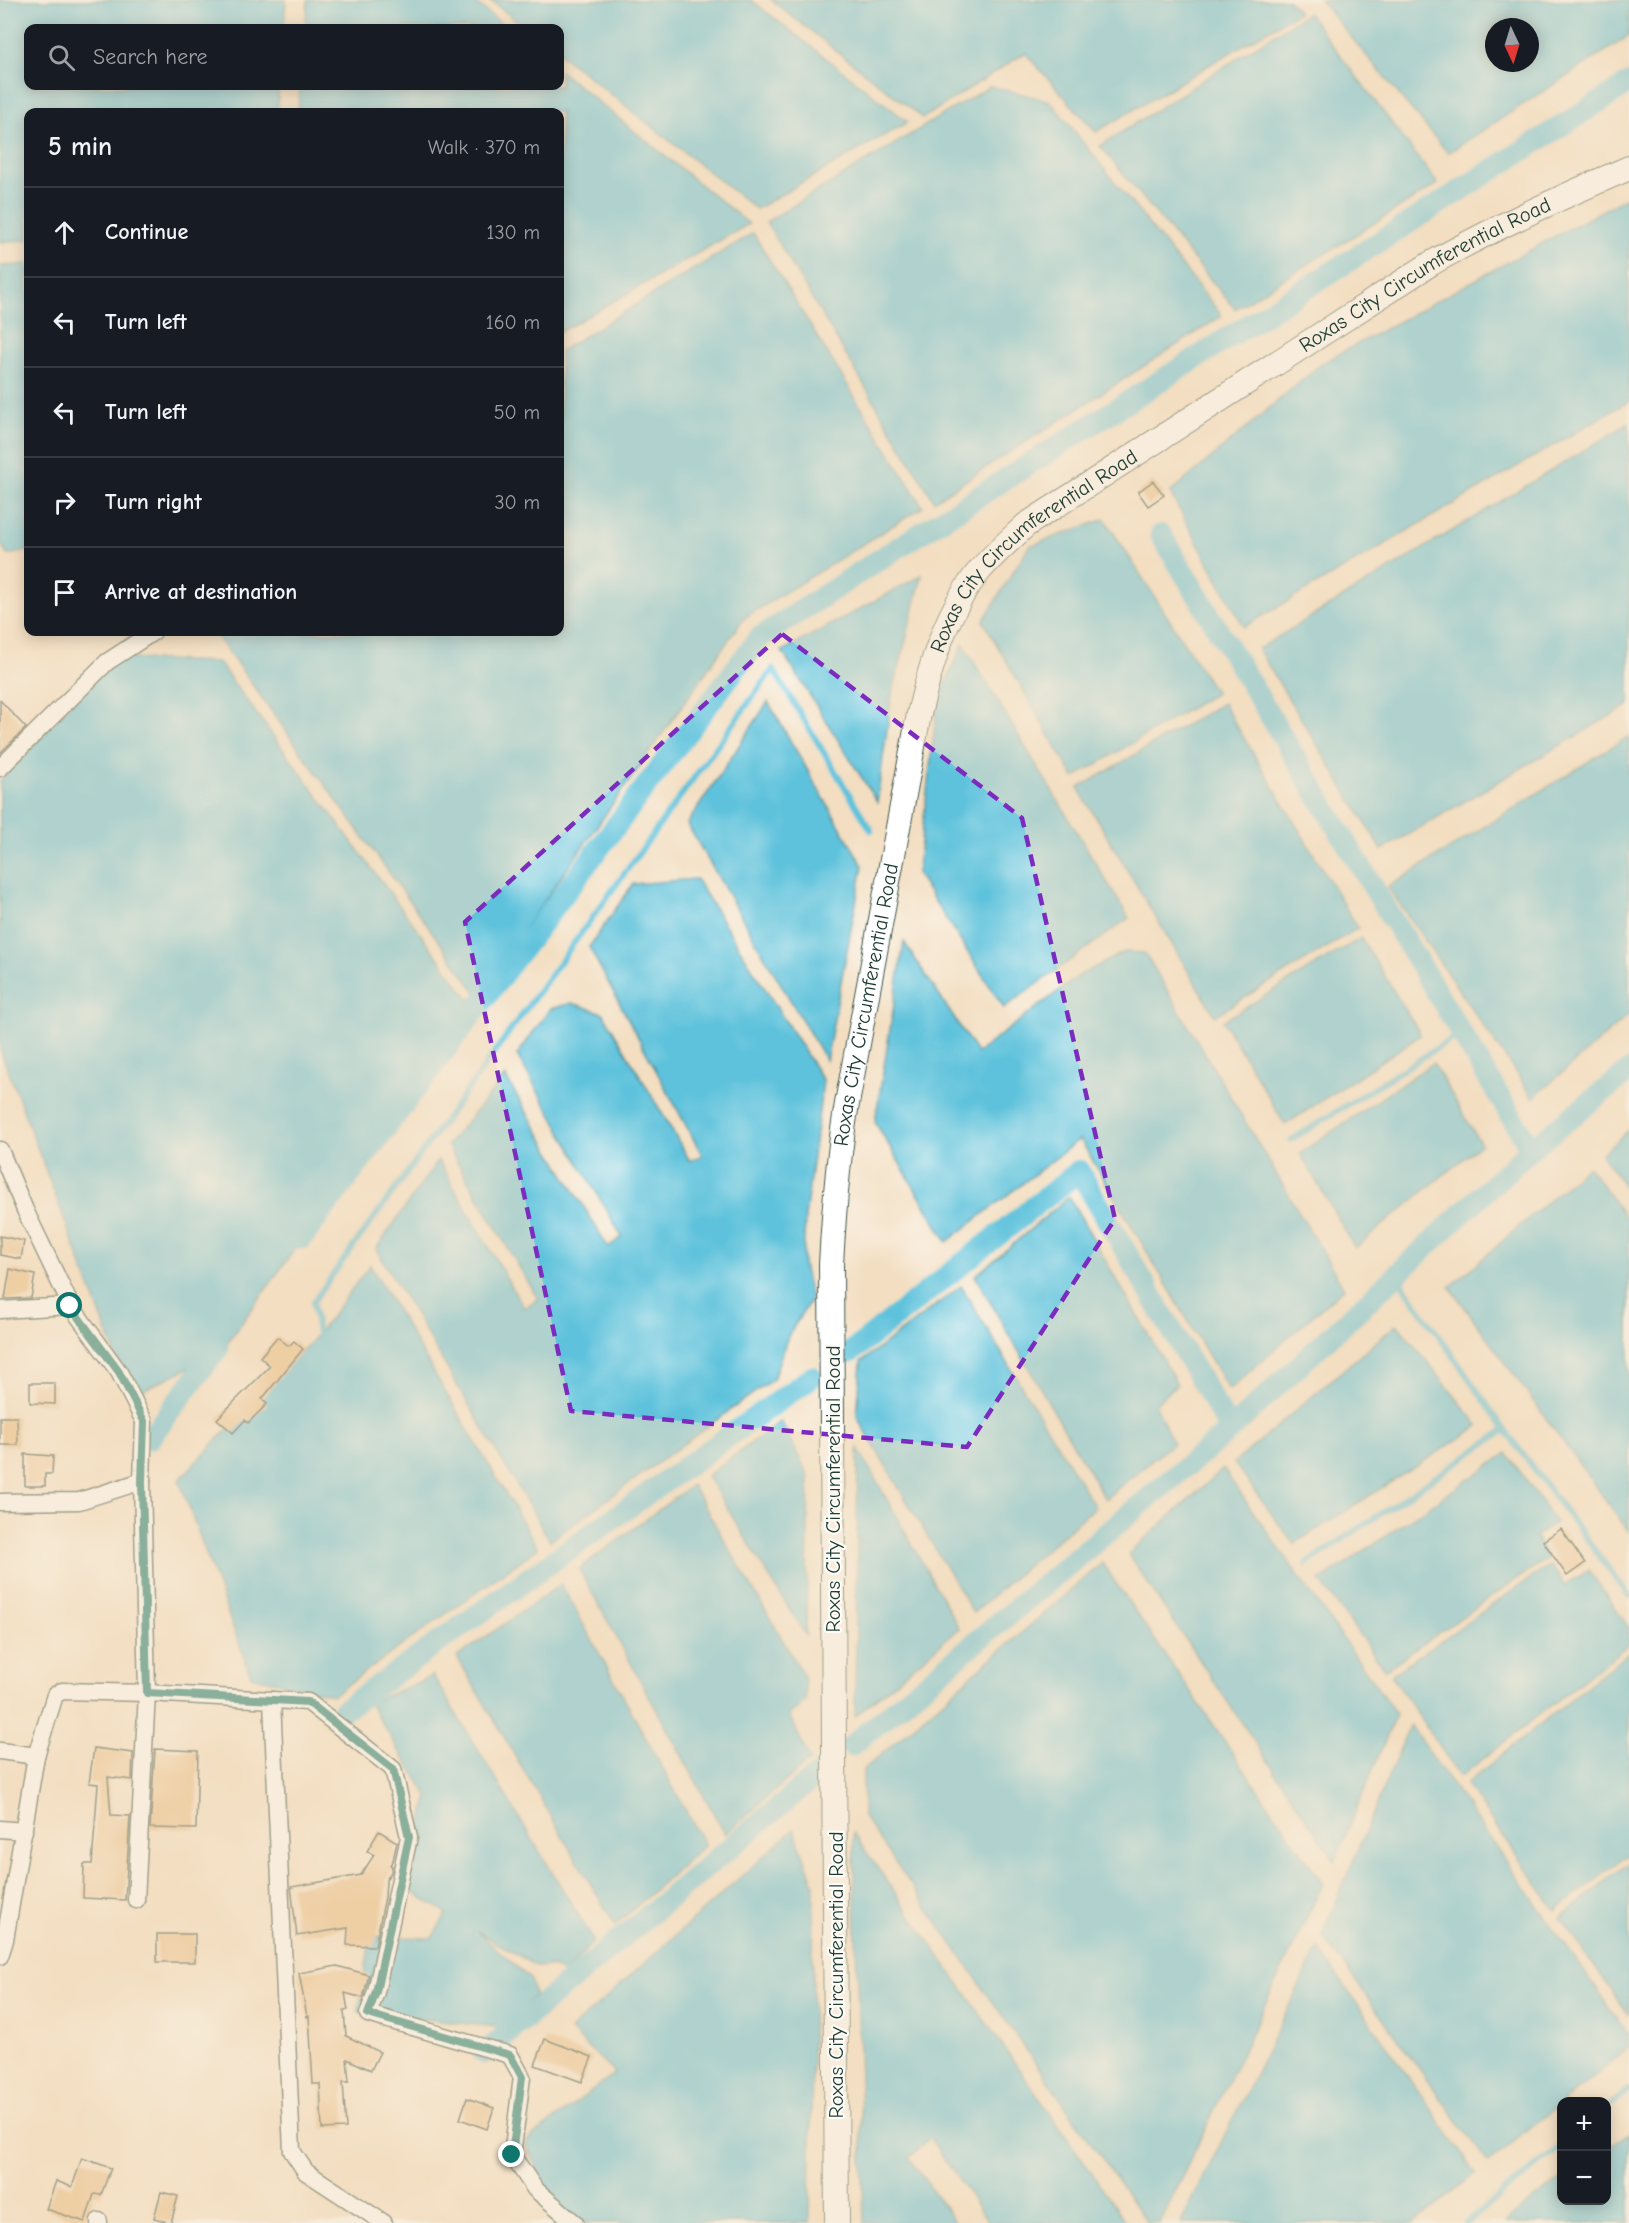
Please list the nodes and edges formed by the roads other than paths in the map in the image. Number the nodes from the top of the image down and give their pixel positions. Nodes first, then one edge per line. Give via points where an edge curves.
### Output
1 (1629, 168) edge
2 (147, 636) edge
3 (0, 768) edge
4 (0, 1150) edge
5 (70, 1306) junction
6 (0, 1310) edge
7 (142, 1481) junction
8 (0, 1502) edge
9 (147, 1693) junction
10 (272, 1700) junction
11 (0, 1751) edge
12 (36, 1756) junction
13 (0, 1829) edge
14 (24, 1831) junction
15 (136, 1900) dead end
16 (2, 1946) edge
17 (384, 2223) edge
18 (575, 2223) edge
19 (837, 2223) edge

1 - 19 main road, Roxas City Circumferential Road via 1531,211 1430,264 1026,525 979,571 961,596 939,645 919,714 848,1098 834,1214 831,1265
2 - 3 street via 107,662
4 - 5 street
5 - 6 street
5 - 7 street via 119,1372 144,1421
7 - 8 street via 80,1501
7 - 9 street
9 - 10 street
9 - 12 street via 62,1691 55,1695
9 - 15 street
10 - 17 street via 292,2151 306,2172
10 - 18 street via 308,1702 393,1769 409,1837 368,2014 510,2055 522,2077 512,2155 535,2189
11 - 12 street
12 - 14 street
13 - 14 street
14 - 16 street

